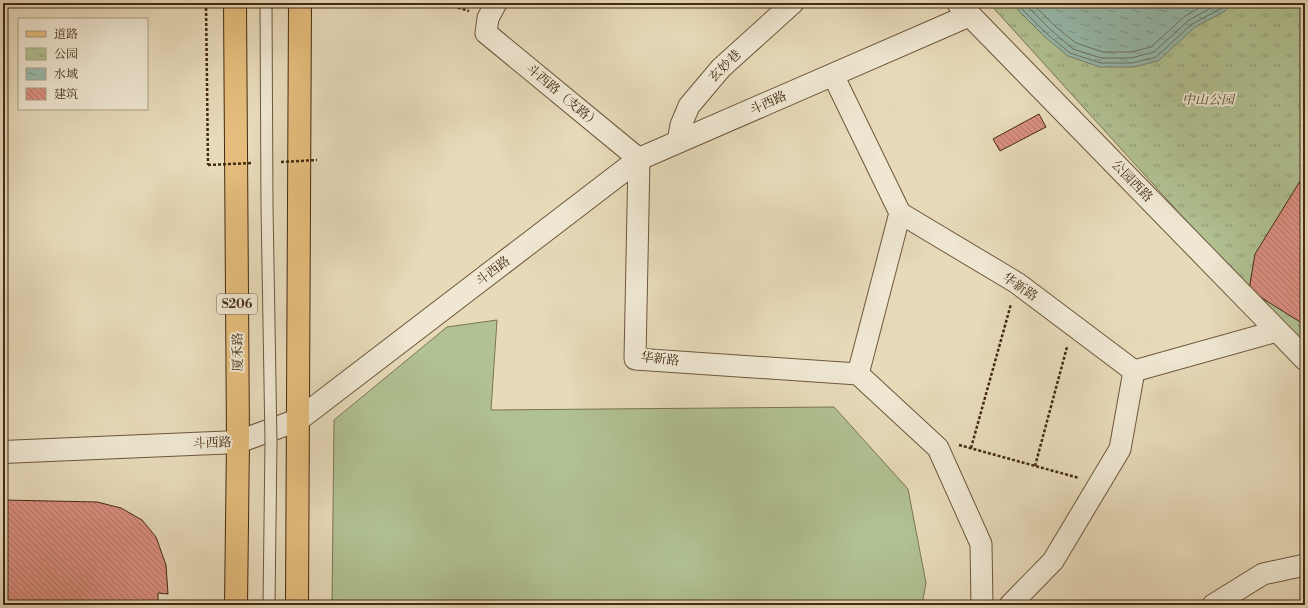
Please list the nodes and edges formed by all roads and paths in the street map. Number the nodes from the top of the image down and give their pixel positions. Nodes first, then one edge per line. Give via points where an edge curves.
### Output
1 (206, 3) edge
2 (235, 3) edge
3 (266, 3) edge
4 (300, 3) edge
5 (496, 3) edge
6 (793, 3) edge
7 (964, 9) edge
8 (832, 75) junction
9 (678, 142) junction
10 (639, 159) junction
11 (208, 165) dead end
12 (900, 213) junction
13 (1017, 283) junction
14 (1073, 325) junction
15 (1277, 331) junction
16 (1305, 359) edge
17 (1134, 371) junction
18 (858, 374) junction
19 (298, 420) junction
20 (238, 442) junction
21 (957, 444) dead end
22 (971, 448) junction
23 (3, 452) edge
24 (1035, 466) junction
25 (1099, 483) junction
26 (1305, 565) edge
27 (236, 605) edge
28 (269, 605) edge
29 (297, 605) edge
30 (982, 605) edge
31 (1010, 605) edge
32 (1213, 605) edge

1 - 11 path
2 - 20 main road, 厦禾路 / S206
3 - 28 lane, bridge via 271,442
4 - 19 main road
5 - 10 street, 斗西路（支路） via 488,18 486,32
6 - 9 street, 玄妙巷 via 721,68 689,106 680,125
7 - 8 street, 斗西路
7 - 15 street, 公园西路
8 - 9 street, 斗西路
8 - 12 street
9 - 10 street, 斗西路
10 - 18 street, 华新路 via 635,359
10 - 19 street, 斗西路
12 - 13 street, 华新路
12 - 18 street
13 - 14 street, 华新路
13 - 22 path
14 - 17 street, 华新路
14 - 24 path
15 - 16 street, 公园西路
15 - 17 street
17 - 25 street via 1120,449
18 - 30 street via 938,448 981,544
19 - 20 street, 斗西路
19 - 29 main road
20 - 23 street, 斗西路
20 - 27 main road, 厦禾路 / S206
21 - 22 path
22 - 24 path
24 - 25 path
25 - 31 street via 1053,561
26 - 32 street via 1263,574

